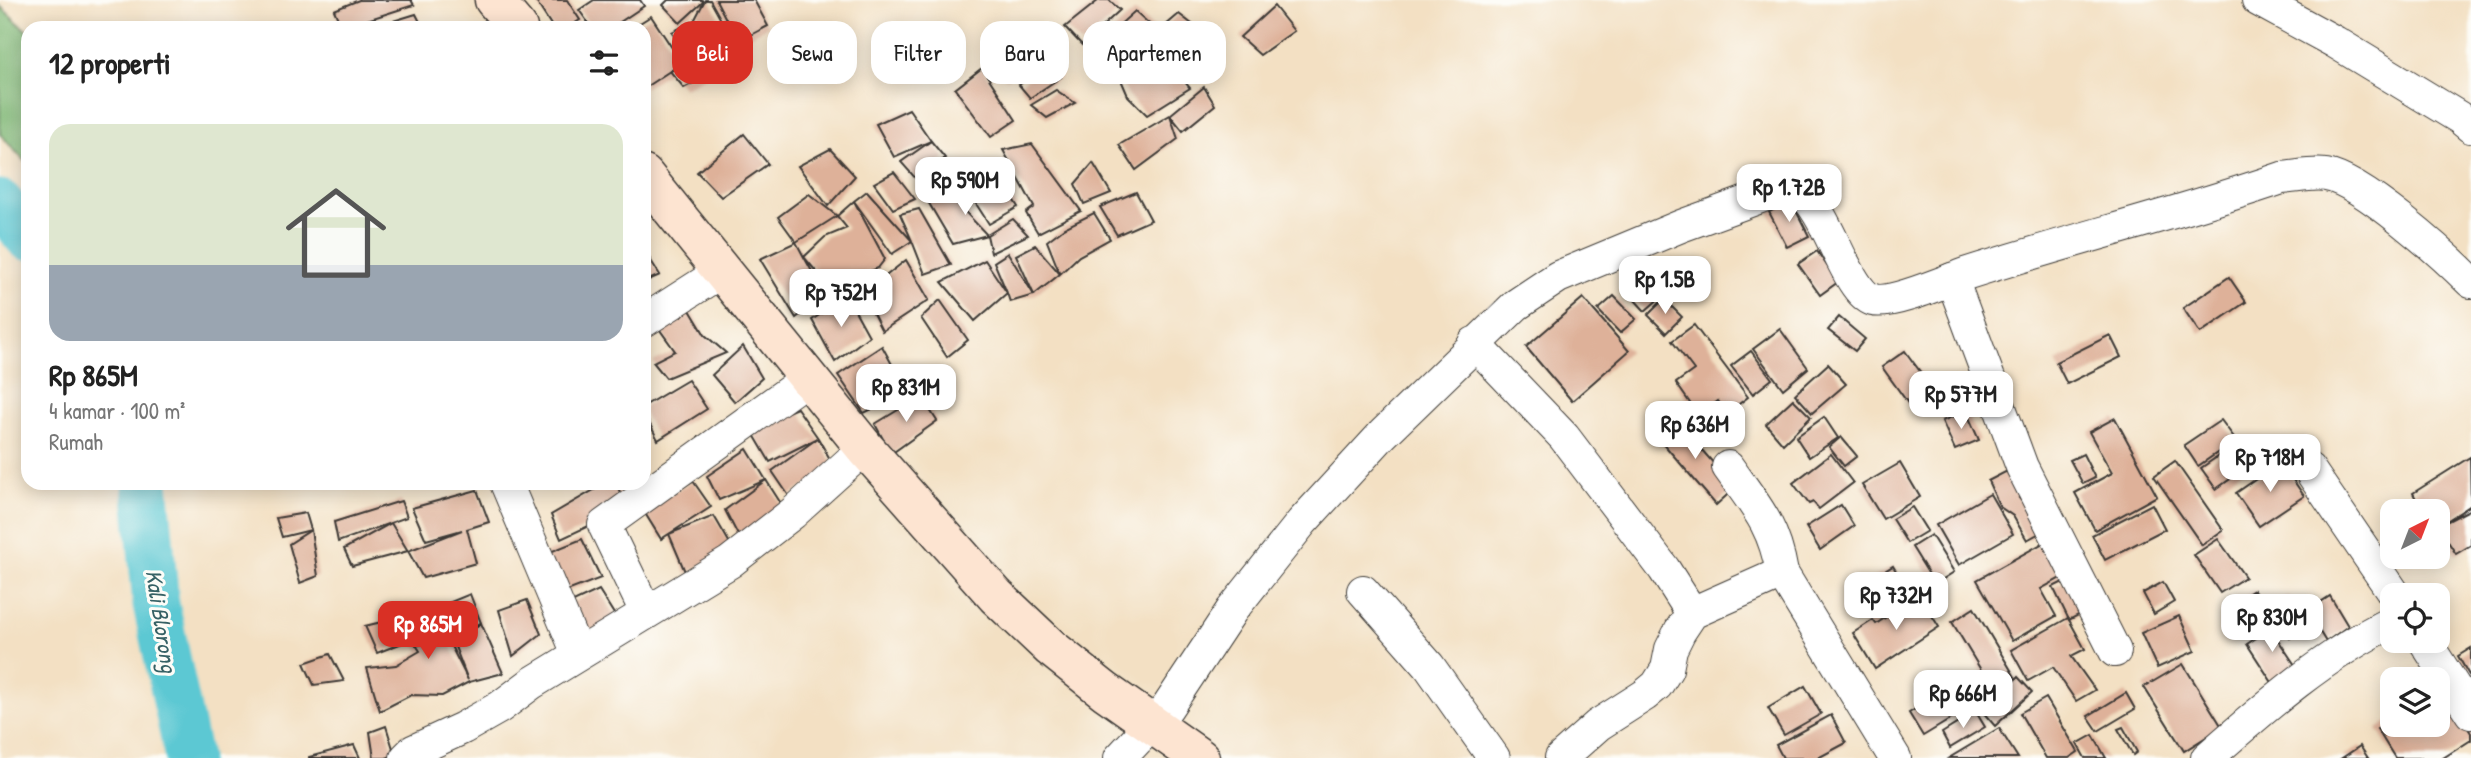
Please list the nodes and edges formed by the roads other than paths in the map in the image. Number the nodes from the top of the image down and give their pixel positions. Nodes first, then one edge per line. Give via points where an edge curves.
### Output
1 (494, 0) edge
2 (2258, 0) edge
3 (512, 21) edge
4 (2471, 127) edge
5 (651, 184) edge
6 (722, 271) junction
7 (1952, 279) junction
8 (2471, 282) edge
9 (651, 317) edge
10 (1474, 343) junction
11 (808, 379) junction
12 (865, 448) junction
13 (1728, 467) dead end
14 (2309, 469) dead end
15 (651, 485) edge
16 (509, 490) edge
17 (645, 490) edge
18 (1782, 573) junction
19 (2387, 583) edge
20 (1363, 591) dead end
21 (646, 612) junction
22 (1692, 612) junction
23 (2380, 628) edge
24 (2115, 651) dead end
25 (2432, 653) edge
26 (578, 654) junction
27 (2471, 713) edge
28 (1153, 724) junction
29 (406, 758) edge
30 (1120, 758) edge
31 (1200, 758) edge
32 (1494, 758) edge
33 (1561, 758) edge
34 (1895, 758) edge
35 (2207, 758) edge

1 - 3 street
2 - 4 street
5 - 6 street
6 - 9 street
6 - 11 street
7 - 8 street via 2282,178 2327,175 2367,194
7 - 10 street via 1883,301 1867,297 1812,202 1790,189 1681,226 1558,277 1516,305
7 - 24 street via 2022,467
10 - 22 street via 1564,437
10 - 28 street via 1291,536 1232,610
11 - 12 street
11 - 15 street
12 - 21 street via 760,541
12 - 28 street via 1024,624
13 - 18 street via 1772,531
14 - 19 street
16 - 26 street
17 - 21 street via 604,525
18 - 22 street
18 - 34 street
20 - 32 street via 1429,666
21 - 26 street
22 - 33 street via 1657,685 1598,725
23 - 35 street via 2317,669
25 - 27 street
26 - 29 street via 500,707
28 - 30 street
28 - 31 street

